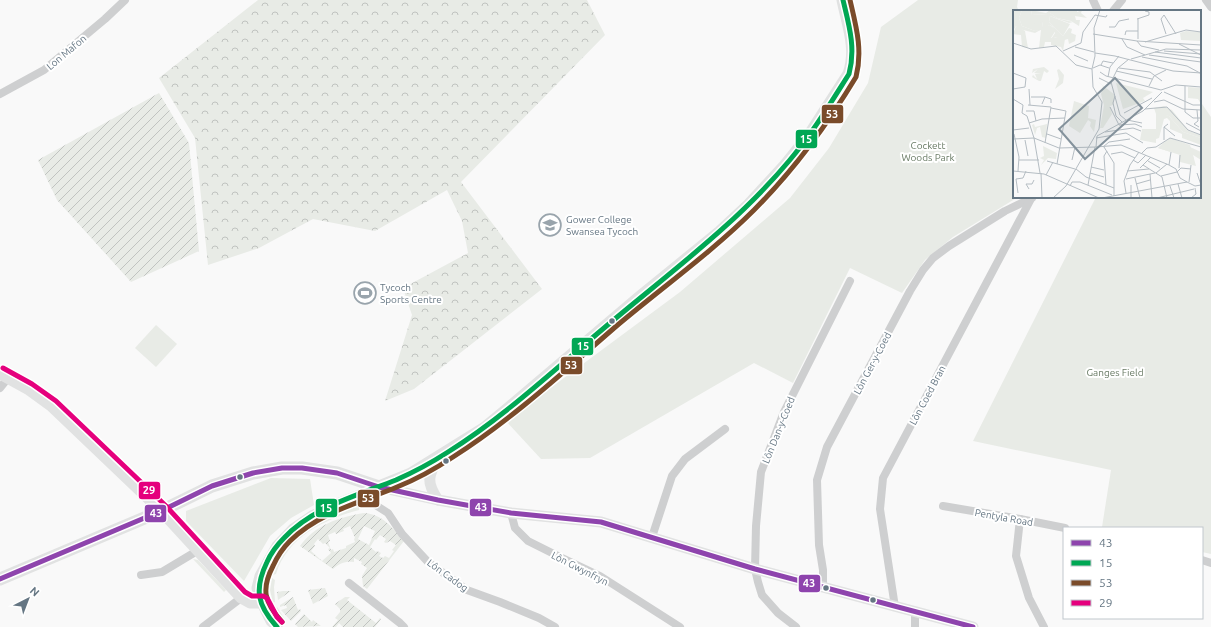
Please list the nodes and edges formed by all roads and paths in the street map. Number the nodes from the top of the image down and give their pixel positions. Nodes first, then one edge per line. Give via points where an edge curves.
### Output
1 (125, 0) edge
2 (843, 0) edge
3 (1093, 0) edge
4 (1122, 0) edge
5 (1206, 0) edge
6 (1211, 7) edge
7 (1098, 10) edge
8 (1114, 10) edge
9 (0, 94) edge
10 (1030, 198) edge
11 (1031, 198) edge
12 (850, 281) dead end
13 (4, 376) edge
14 (0, 388) edge
15 (725, 429) dead end
16 (438, 458) junction
17 (337, 473) junction
18 (401, 478) junction
19 (379, 487) junction
20 (438, 500) junction
21 (334, 505) junction
22 (943, 506) dead end
23 (161, 511) junction
24 (511, 513) junction
25 (1020, 519) junction
26 (1063, 528) edge
27 (652, 537) junction
28 (197, 551) junction
29 (755, 568) junction
30 (141, 575) dead end
31 (0, 579) edge
32 (350, 583) dead end
33 (824, 587) junction
34 (241, 598) junction
35 (262, 604) junction
36 (895, 607) junction
37 (915, 612) junction
38 (203, 627) edge
39 (277, 627) edge
40 (404, 627) edge
41 (555, 627) edge
42 (680, 627) edge
43 (796, 627) edge
44 (915, 627) edge
45 (973, 627) edge
46 (1044, 627) edge

1 - 9 street, Lon Mafon via 44,70
2 - 16 main road via 854,50 849,74 784,167 749,205 704,246 508,409
3 - 7 street
4 - 8 street
5 - 6 street
10 - 33 street, Lôn Ger-y-Coed via 1005,210 949,246 933,258 923,270 827,447 817,480 819,545
11 - 36 street, Lôn Coed Bran via 883,478 880,509
12 - 29 street, Lôn Dan-y-Coed via 784,412 761,472
13 - 14 street
13 - 23 street via 51,406
15 - 27 street via 685,459 672,476
16 - 18 main road
16 - 20 street via 429,479 431,490
17 - 18 main road
17 - 19 main road
17 - 23 main road via 282,468 253,473 212,486
18 - 19 main road
19 - 20 street
19 - 21 street
20 - 24 street
21 - 35 street via 302,522 277,546 258,583 258,594
21 - 41 street, Lôn Cadog via 359,502 374,504 388,513 402,534 428,562 467,590 539,618
22 - 25 street, Pentyla Road
23 - 28 street
23 - 31 main road
24 - 27 street via 601,522
24 - 42 street, Lôn Gwynfryn via 515,528 528,540 600,576
25 - 26 street, Pentyla Road
25 - 46 street via 1016,556 1029,598
27 - 29 street
28 - 30 street via 162,572
28 - 34 street
29 - 33 street
29 - 43 street, Lôn Dan-y-Coed via 762,595 778,613
32 - 40 street
33 - 36 street
34 - 35 street via 250,603
34 - 38 street
35 - 39 street
36 - 37 street
37 - 44 street
37 - 45 street

